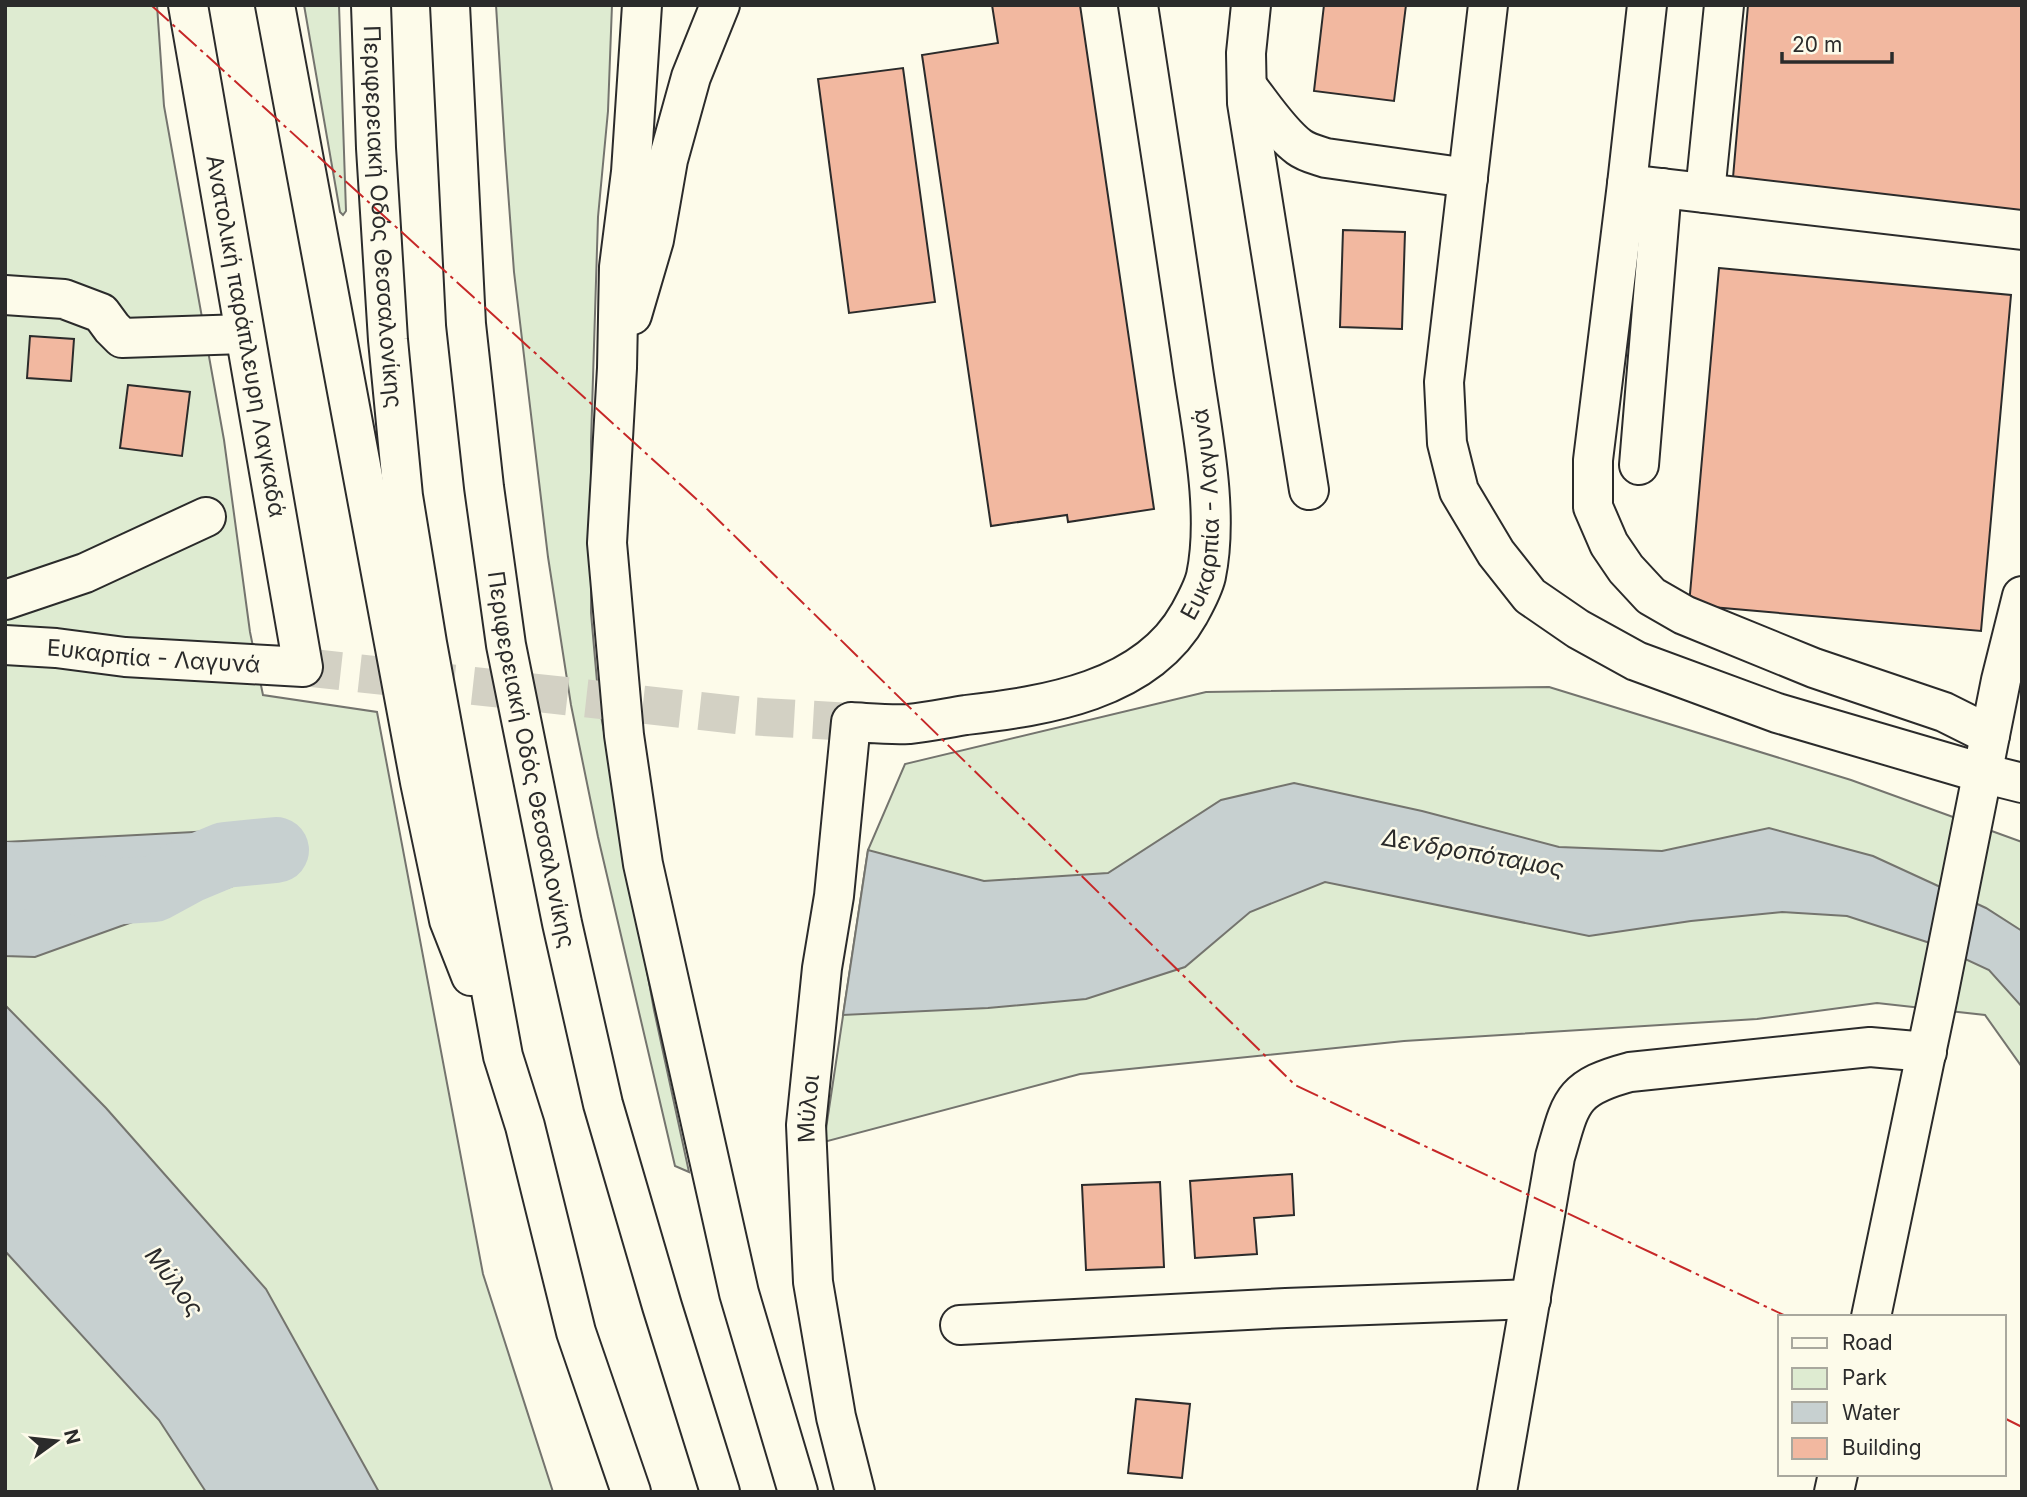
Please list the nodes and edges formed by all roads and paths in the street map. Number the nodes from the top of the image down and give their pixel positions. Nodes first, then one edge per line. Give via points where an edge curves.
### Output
1 (188, 5) edge
2 (275, 5) edge
3 (371, 5) edge
4 (450, 5) edge
5 (642, 5) edge
6 (720, 5) edge
7 (1138, 5) edge
8 (1251, 5) edge
9 (1488, 5) edge
10 (1647, 5) edge
11 (1724, 5) edge
12 (1247, 86) junction
13 (1468, 178) junction
14 (1645, 186) junction
15 (1705, 193) junction
16 (2022, 230) edge
17 (5, 295) edge
18 (244, 334) junction
19 (617, 368) junction
20 (1639, 464) dead end
21 (1310, 490) dead end
22 (206, 517) dead end
23 (2022, 596) edge
24 (5, 600) edge
25 (5, 645) edge
26 (303, 667) joint
27 (851, 722) joint
28 (1990, 734) junction
29 (1982, 774) junction
30 (2022, 783) edge
31 (1927, 1052) junction
32 (503, 1056) junction
33 (1531, 1299) junction
34 (1871, 1315) edge
35 (960, 1325) dead end
36 (631, 1492) edge
37 (720, 1492) edge
38 (798, 1492) edge
39 (855, 1492) edge
40 (1497, 1492) edge

1 - 18 main road, Ανατολική παράπλευρη Λαγκαδά
2 - 32 main road via 419,782 449,920
3 - 32 main road, Περιφερειακή Οδός Θεσσαλονίκης via 387,327 403,495
4 - 37 main road, Περιφερειακή Οδός Θεσσαλονίκης via 466,324 506,645 603,1104
5 - 19 main road via 631,172 619,267
6 - 19 main road via 691,77
7 - 27 main road, Ευκαρπία - Λαγυνά via 1206,461 1209,551 1195,603 1167,643 1133,669 1085,692 1026,708 907,724
8 - 12 main road
9 - 13 main road
10 - 14 main road
11 - 15 main road
12 - 13 main road via 1289,138 1312,154
12 - 21 main road
13 - 29 main road via 1444,382 1447,443 1459,491 1496,553 1530,596 1636,662 1777,713
14 - 15 main road
14 - 20 main road
14 - 28 main road via 1592,460 1593,507 1609,544 1651,596 1684,615 1814,668 1944,712
15 - 16 main road
17 - 18 main road via 64,299 101,313 122,338
18 - 26 main road, Ανατολική παράπλευρη Λαγκαδά
19 - 38 main road via 607,543 624,735 643,864 739,1293
22 - 24 main road via 85,573
23 - 28 main road
25 - 26 main road, Ευκαρπία - Λαγυνά
27 - 39 main road, Μύλοι via 806,1125 813,1282 836,1417
28 - 29 main road
29 - 30 main road
29 - 31 main road
31 - 33 main road via 1870,1047 1630,1072 1603,1079 1582,1092 1569,1110 1555,1157
31 - 34 main road
32 - 36 main road, Περιφερειακή Οδός Θεσσαλονίκης via 576,1332
33 - 35 main road
33 - 40 main road

